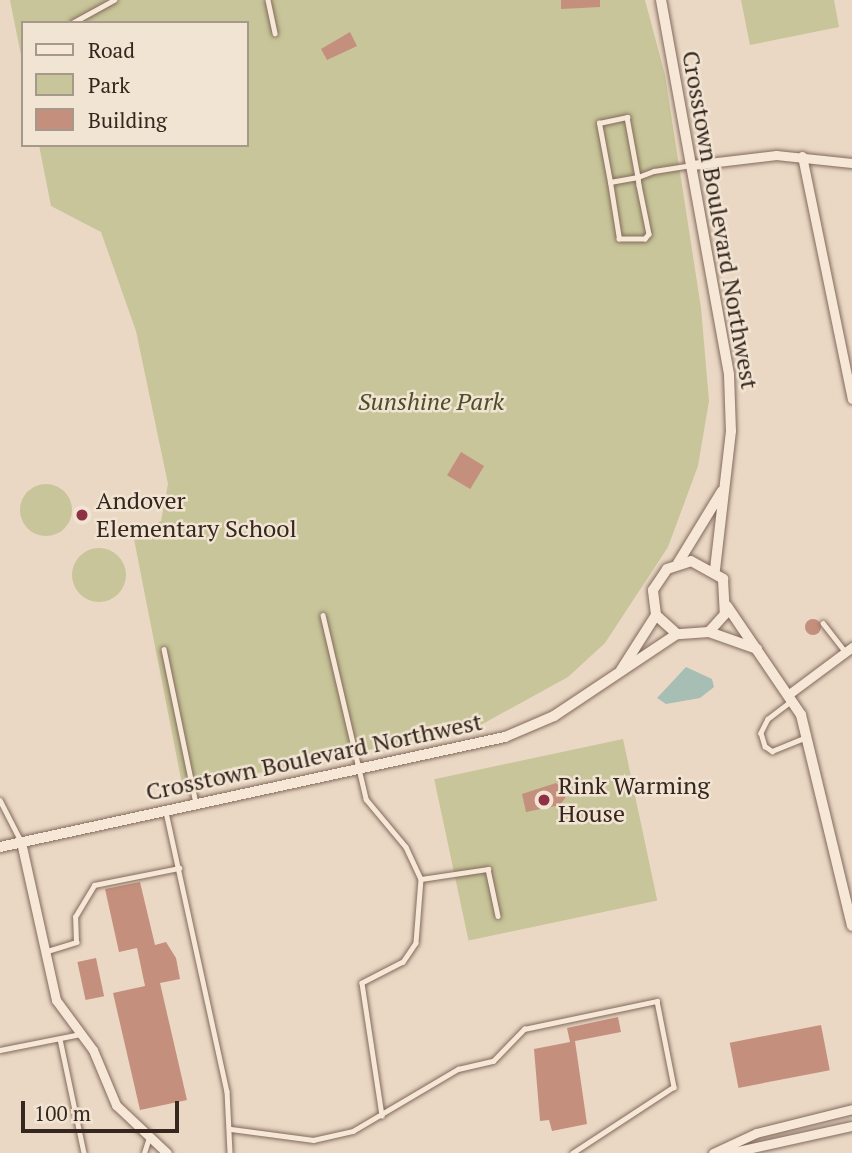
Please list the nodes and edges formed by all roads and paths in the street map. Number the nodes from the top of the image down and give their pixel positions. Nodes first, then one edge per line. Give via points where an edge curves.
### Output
1 (114, 0) edge
2 (268, 0) edge
3 (661, 0) edge
4 (76, 21) edge
5 (275, 33) dead end
6 (802, 156) junction
7 (852, 163) edge
8 (692, 165) junction
9 (638, 177) junction
10 (610, 182) junction
11 (852, 399) edge
12 (723, 489) junction
13 (678, 563) junction
14 (715, 570) junction
15 (727, 606) junction
16 (323, 615) dead end
17 (656, 615) junction
18 (823, 623) dead end
19 (709, 632) junction
20 (677, 634) junction
21 (164, 649) dead end
22 (757, 649) junction
23 (849, 650) edge
24 (621, 670) junction
25 (791, 697) junction
26 (808, 737) junction
27 (360, 771) junction
28 (0, 800) edge
29 (196, 805) junction
30 (166, 811) junction
31 (21, 842) junction
32 (0, 847) edge
33 (178, 868) junction
34 (421, 879) junction
35 (498, 915) dead end
36 (852, 926) edge
37 (43, 952) junction
38 (81, 1034) junction
39 (60, 1039) junction
40 (0, 1050) edge
41 (852, 1109) edge
42 (382, 1115) junction
43 (852, 1126) edge
44 (231, 1129) junction
45 (149, 1138) junction
46 (85, 1153) edge
47 (144, 1153) edge
48 (167, 1153) edge
49 (230, 1153) edge
50 (573, 1153) edge
51 (713, 1153) edge
52 (729, 1153) edge

1 - 4 lane
2 - 5 lane
3 - 8 street, Crosstown Boulevard Northwest
6 - 7 street
6 - 8 street
6 - 11 street
8 - 9 lane
8 - 12 street, Crosstown Boulevard Northwest via 729,375
9 - 10 lane
9 - 10 lane via 649,234 625,242
9 - 10 lane via 627,117 599,123
12 - 13 street, Crosstown Boulevard Northwest via 695,545
12 - 14 street, Crosstown Boulevard Northwest
13 - 14 street
13 - 17 street, Crosstown Boulevard Northwest via 653,590
14 - 15 street, Crosstown Boulevard Northwest via 727,590
15 - 19 street
15 - 22 street, Crosstown Boulevard Northwest
16 - 27 lane
17 - 20 street
17 - 24 street, Crosstown Boulevard Northwest
18 - 23 lane
19 - 20 street, Crosstown Boulevard Northwest
19 - 22 street
20 - 24 street, Crosstown Boulevard Northwest
21 - 29 lane
22 - 25 street, Crosstown Boulevard Northwest
23 - 25 street
24 - 27 street, Crosstown Boulevard Northwest via 527,728
25 - 26 street, Crosstown Boulevard Northwest
25 - 26 lane via 768,719 761,733 765,746 772,751
26 - 36 street, Crosstown Boulevard Northwest
27 - 29 street, Crosstown Boulevard Northwest
27 - 34 lane via 370,808 406,847
28 - 31 lane
29 - 30 street, Crosstown Boulevard Northwest
30 - 31 street, Crosstown Boulevard Northwest
30 - 33 lane
31 - 32 street, Crosstown Boulevard Northwest
31 - 37 street
33 - 37 lane via 93,885 75,917 76,942
33 - 44 lane
34 - 35 lane via 488,869
34 - 42 lane via 416,943 403,962 362,983
37 - 38 street via 56,999
38 - 39 lane
38 - 45 street via 116,1105
39 - 40 lane
39 - 46 lane
41 - 51 street via 756,1133
42 - 44 lane via 353,1131 313,1140
42 - 50 lane via 458,1069 493,1061 524,1029 657,1001 674,1087
43 - 52 street
44 - 49 lane
45 - 47 lane
45 - 48 street

